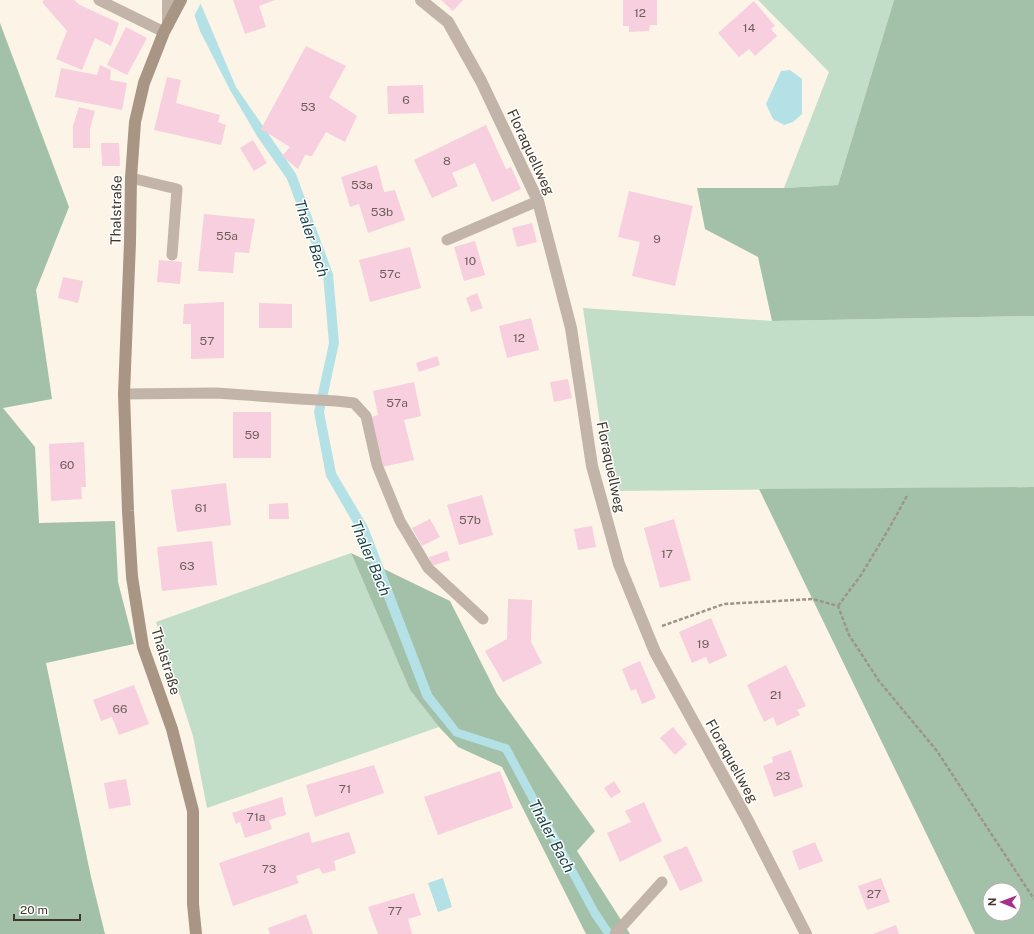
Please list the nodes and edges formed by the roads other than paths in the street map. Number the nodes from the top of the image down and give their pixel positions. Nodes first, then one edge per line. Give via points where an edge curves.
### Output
1 (99, 0) edge
2 (421, 0) edge
3 (176, 1) edge
4 (166, 28) junction
5 (131, 178) junction
6 (538, 201) junction
7 (447, 240) dead end
8 (172, 255) dead end
9 (124, 394) junction
10 (483, 619) dead end
11 (662, 882) dead end
12 (196, 934) edge
13 (615, 934) edge
14 (806, 934) edge

1 - 4 lane
2 - 6 street, Floraquellweg via 448,22 481,81
3 - 4 main road, Thalstraße
4 - 5 main road, Thalstraße via 142,89 135,122
5 - 8 lane via 177,189
5 - 9 main road, Thalstraße
6 - 7 lane
6 - 14 street, Floraquellweg via 571,328 592,466 619,564 655,652 747,819
9 - 10 lane via 216,393 354,403 366,416 378,465 400,521 428,568
9 - 12 main road, Thalstraße via 132,577 143,647 172,729 193,811 193,904
11 - 13 lane

